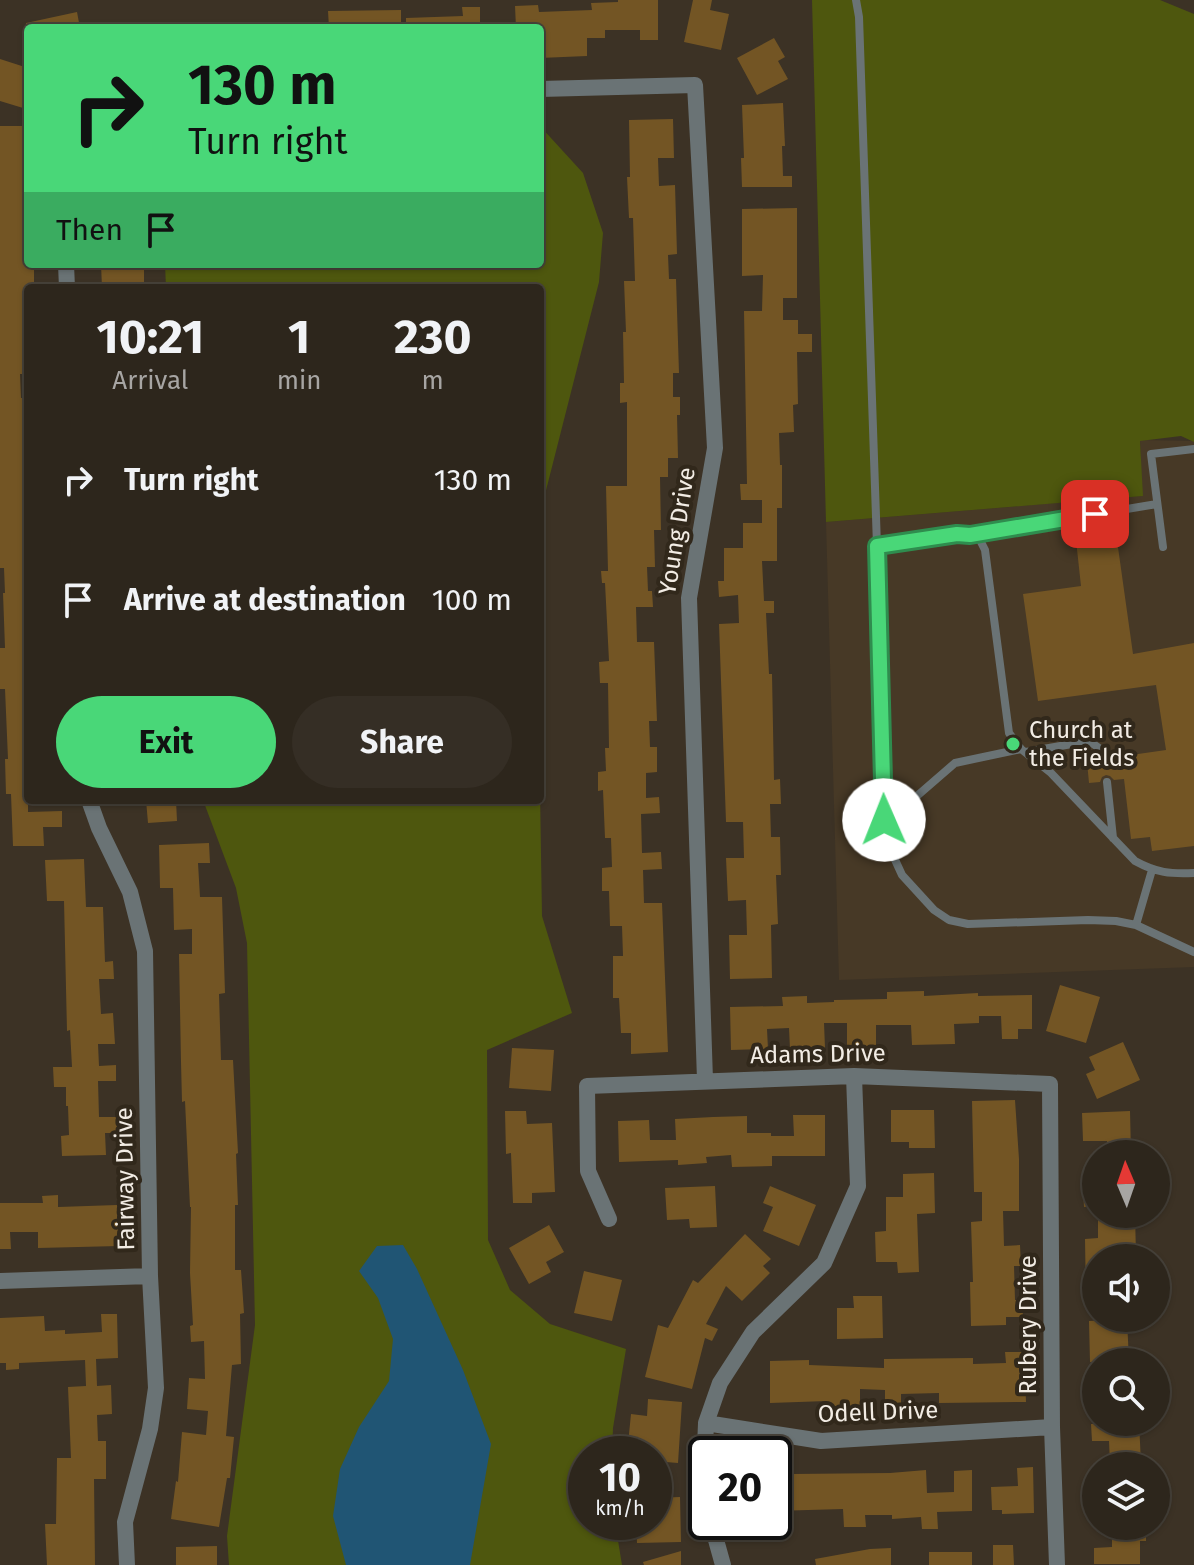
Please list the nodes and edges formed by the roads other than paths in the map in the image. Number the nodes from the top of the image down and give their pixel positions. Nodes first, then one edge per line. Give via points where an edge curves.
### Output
1 (856, 0) edge
2 (544, 89) edge
3 (1194, 449) edge
4 (1157, 504) junction
5 (970, 535) junction
6 (877, 546) junction
7 (1163, 547) dead end
8 (1023, 750) junction
9 (1104, 761) dead end
10 (1107, 782) dead end
11 (90, 804) edge
12 (884, 820) junction
13 (1113, 838) junction
14 (1152, 870) junction
15 (1194, 873) edge
16 (1136, 925) junction
17 (1194, 952) edge
18 (854, 1076) junction
19 (705, 1080) junction
20 (1050, 1084) joint
21 (609, 1219) dead end
22 (150, 1276) junction
23 (0, 1281) edge
24 (706, 1423) junction
25 (1052, 1427) junction
26 (705, 1436) edge
27 (716, 1540) edge
28 (127, 1565) edge
29 (723, 1565) edge
30 (1057, 1565) edge

1 - 6 lane
2 - 19 street, Young Drive via 695,85 715,448 689,598
3 - 4 lane via 1151,454
4 - 5 lane
4 - 7 lane
5 - 6 lane
5 - 8 lane via 985,550 1009,733
6 - 12 lane
8 - 9 lane via 1089,741
8 - 12 lane via 955,763
8 - 13 lane
10 - 13 lane
11 - 22 street, Fairway Drive via 130,892 145,951
12 - 16 lane via 902,875 949,920 1102,920
13 - 14 lane
14 - 15 lane
14 - 16 lane
16 - 17 lane
18 - 19 street, Adams Drive
18 - 20 street, Adams Drive
18 - 24 street via 858,1186 824,1263 753,1332 720,1383
19 - 21 street, Adams Drive via 587,1086 588,1171
20 - 25 street, Rubery Drive
22 - 23 street
22 - 28 street, Fairway Drive via 156,1388 125,1522
24 - 25 street, Odell Drive via 821,1441
24 - 26 street
25 - 30 street, Rubery Drive
27 - 29 street

